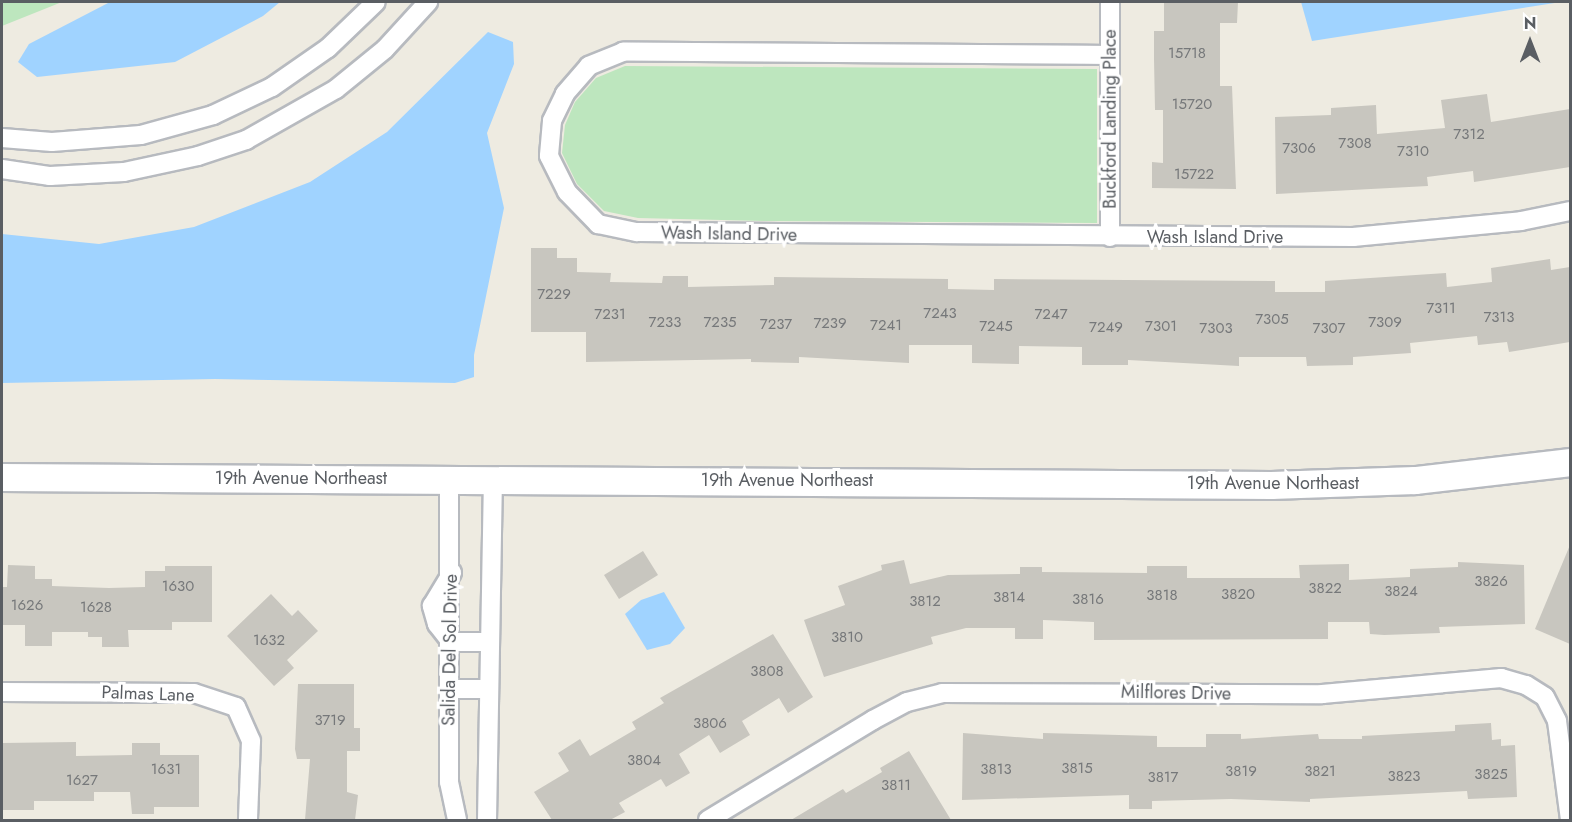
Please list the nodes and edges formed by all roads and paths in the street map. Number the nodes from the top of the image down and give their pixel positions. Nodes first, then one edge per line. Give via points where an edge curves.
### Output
1 (376, 2) edge
2 (428, 2) edge
3 (1110, 2) edge
4 (1110, 54) junction
5 (2, 138) edge
6 (2, 169) edge
7 (1570, 211) edge
8 (1110, 237) junction
9 (1570, 462) edge
10 (2, 477) edge
11 (449, 478) junction
12 (493, 478) junction
13 (450, 642) junction
14 (489, 642) junction
15 (450, 689) junction
16 (489, 689) junction
17 (2, 692) edge
18 (248, 820) edge
19 (457, 820) edge
20 (487, 820) edge
21 (708, 820) edge
22 (1570, 820) edge

1 - 5 street via 328,48 272,87 213,115 141,135 52,142
2 - 6 street via 385,49 336,89 246,140 198,156 124,171 50,176
3 - 4 street, Buckford Landing Place
4 - 8 street, Buckford Landing Place
4 - 8 street, Wash Island Drive via 623,52 589,66 565,94 552,121 549,156 567,192 598,224 637,232
7 - 8 street, Wash Island Drive via 1521,221 1353,237
9 - 12 street, 19th Avenue Northeast via 1437,479 1271,485
10 - 11 street, 19th Avenue Northeast
11 - 12 street, 19th Avenue Northeast
11 - 13 street, Salida Del Sol Drive via 452,573 432,606 437,624
12 - 14 street
13 - 14 street
13 - 15 street, Salida Del Sol Drive
14 - 16 street
15 - 16 street
15 - 19 street, Salida Del Sol Drive via 449,782
16 - 20 street
17 - 18 street, Palmas Lane via 194,693 236,706 251,741
21 - 22 street, Milflores Drive via 873,720 907,702 942,693 1322,694 1501,678 1526,685 1545,697 1553,713

